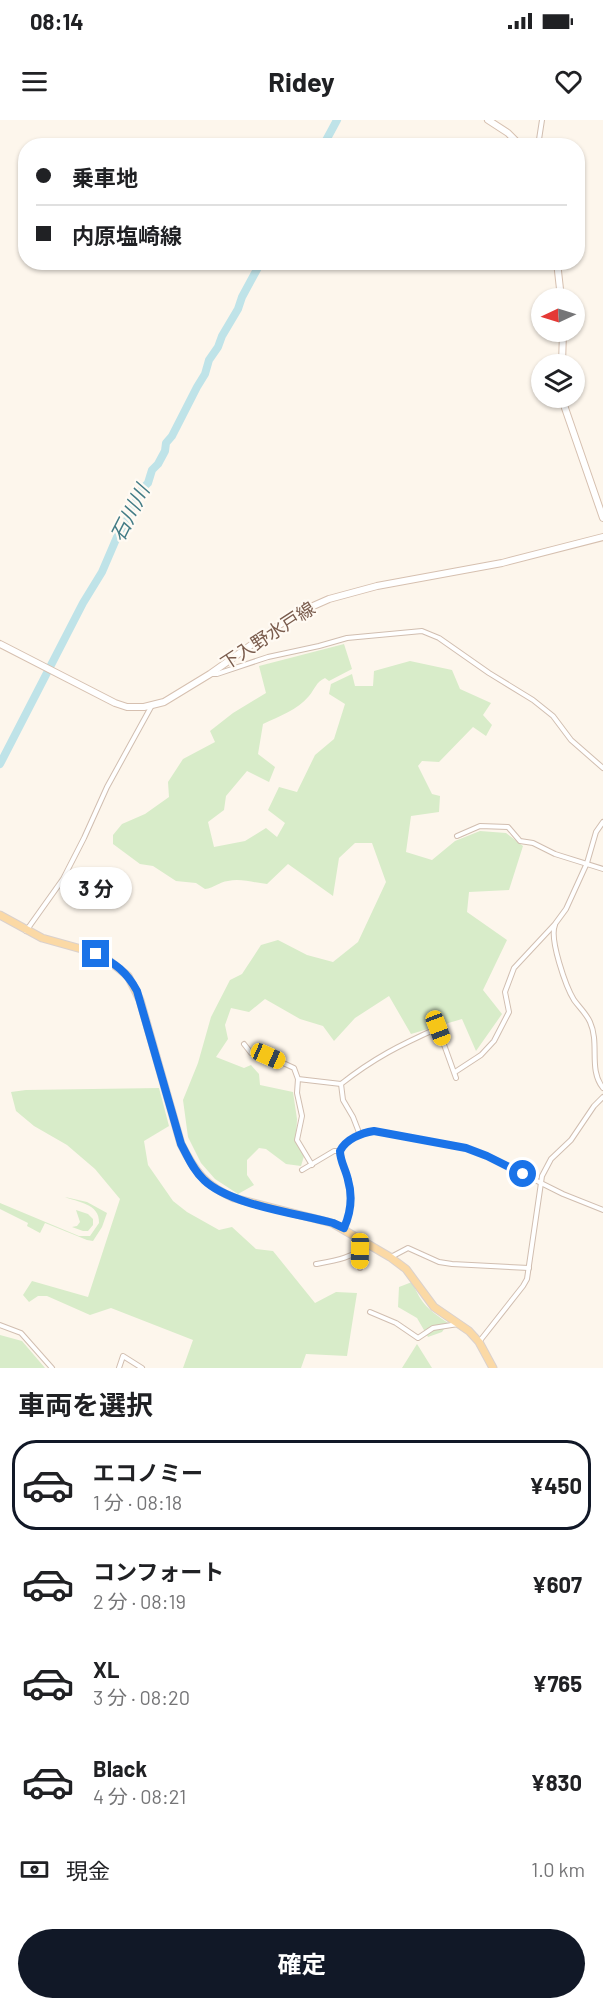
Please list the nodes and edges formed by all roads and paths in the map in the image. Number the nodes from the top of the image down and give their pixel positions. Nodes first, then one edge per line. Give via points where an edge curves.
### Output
1 (488, 120) edge
2 (542, 120) edge
3 (513, 138) edge
4 (539, 138) edge
5 (558, 270) edge
6 (560, 288) edge
7 (565, 408) edge
8 (603, 518) edge
9 (603, 537) edge
10 (0, 644) edge
11 (210, 674) junction
12 (151, 707) junction
13 (603, 768) edge
14 (603, 822) edge
15 (457, 836) dead end
16 (587, 863) junction
17 (603, 869) edge
18 (0, 915) edge
19 (555, 924) junction
20 (26, 931) junction
21 (244, 1044) dead end
22 (455, 1072) junction
23 (456, 1078) dead end
24 (298, 1079) junction
25 (340, 1084) junction
26 (603, 1088) edge
27 (603, 1097) edge
28 (360, 1135) junction
29 (340, 1151) junction
30 (312, 1165) junction
31 (302, 1170) dead end
32 (540, 1184) junction
33 (603, 1210) edge
34 (344, 1228) junction
35 (368, 1243) junction
36 (360, 1251) junction
37 (390, 1257) junction
38 (316, 1264) dead end
39 (360, 1268) dead end
40 (529, 1268) junction
41 (370, 1312) dead end
42 (459, 1324) junction
43 (0, 1325) edge
44 (479, 1342) junction
45 (52, 1368) edge
46 (119, 1368) edge
47 (142, 1368) edge
48 (493, 1368) edge

1 - 3 main road
2 - 4 street
5 - 6 main road
7 - 8 main road
9 - 11 main road, 下入野水戸線 via 502,563 329,599 289,618
10 - 12 main road, 下入野水戸線 via 115,704
11 - 12 main road, 下入野水戸線
11 - 13 street via 347,638 422,631 439,638 533,700
12 - 20 street via 63,879
14 - 16 street
15 - 16 street via 480,826 508,827 520,841
16 - 17 street
16 - 19 street
18 - 20 main road
19 - 22 street via 514,968 505,992 509,1012 494,1041
19 - 26 street via 553,942 571,994 592,1025 596,1077
20 - 34 main road via 108,960 128,976 140,1000 181,1144 204,1180 234,1198
21 - 24 street via 251,1053 294,1068
22 - 23 street
22 - 25 street via 438,1028 393,1048
24 - 25 street
24 - 30 street via 302,1116 297,1140
25 - 28 street via 343,1100
27 - 32 street via 571,1140 551,1159
28 - 29 street
28 - 32 street via 381,1132 466,1148
29 - 30 street
29 - 34 street via 351,1198
30 - 31 street
32 - 33 street
32 - 40 street
34 - 35 main road
35 - 36 street
35 - 37 main road
36 - 38 street
36 - 39 street
37 - 40 street via 408,1248 445,1263
37 - 42 main road via 406,1269 434,1307
40 - 44 street via 523,1286
41 - 42 street via 418,1338 433,1328
42 - 44 main road
43 - 45 street via 21,1333
44 - 48 main road
46 - 47 street via 123,1356

